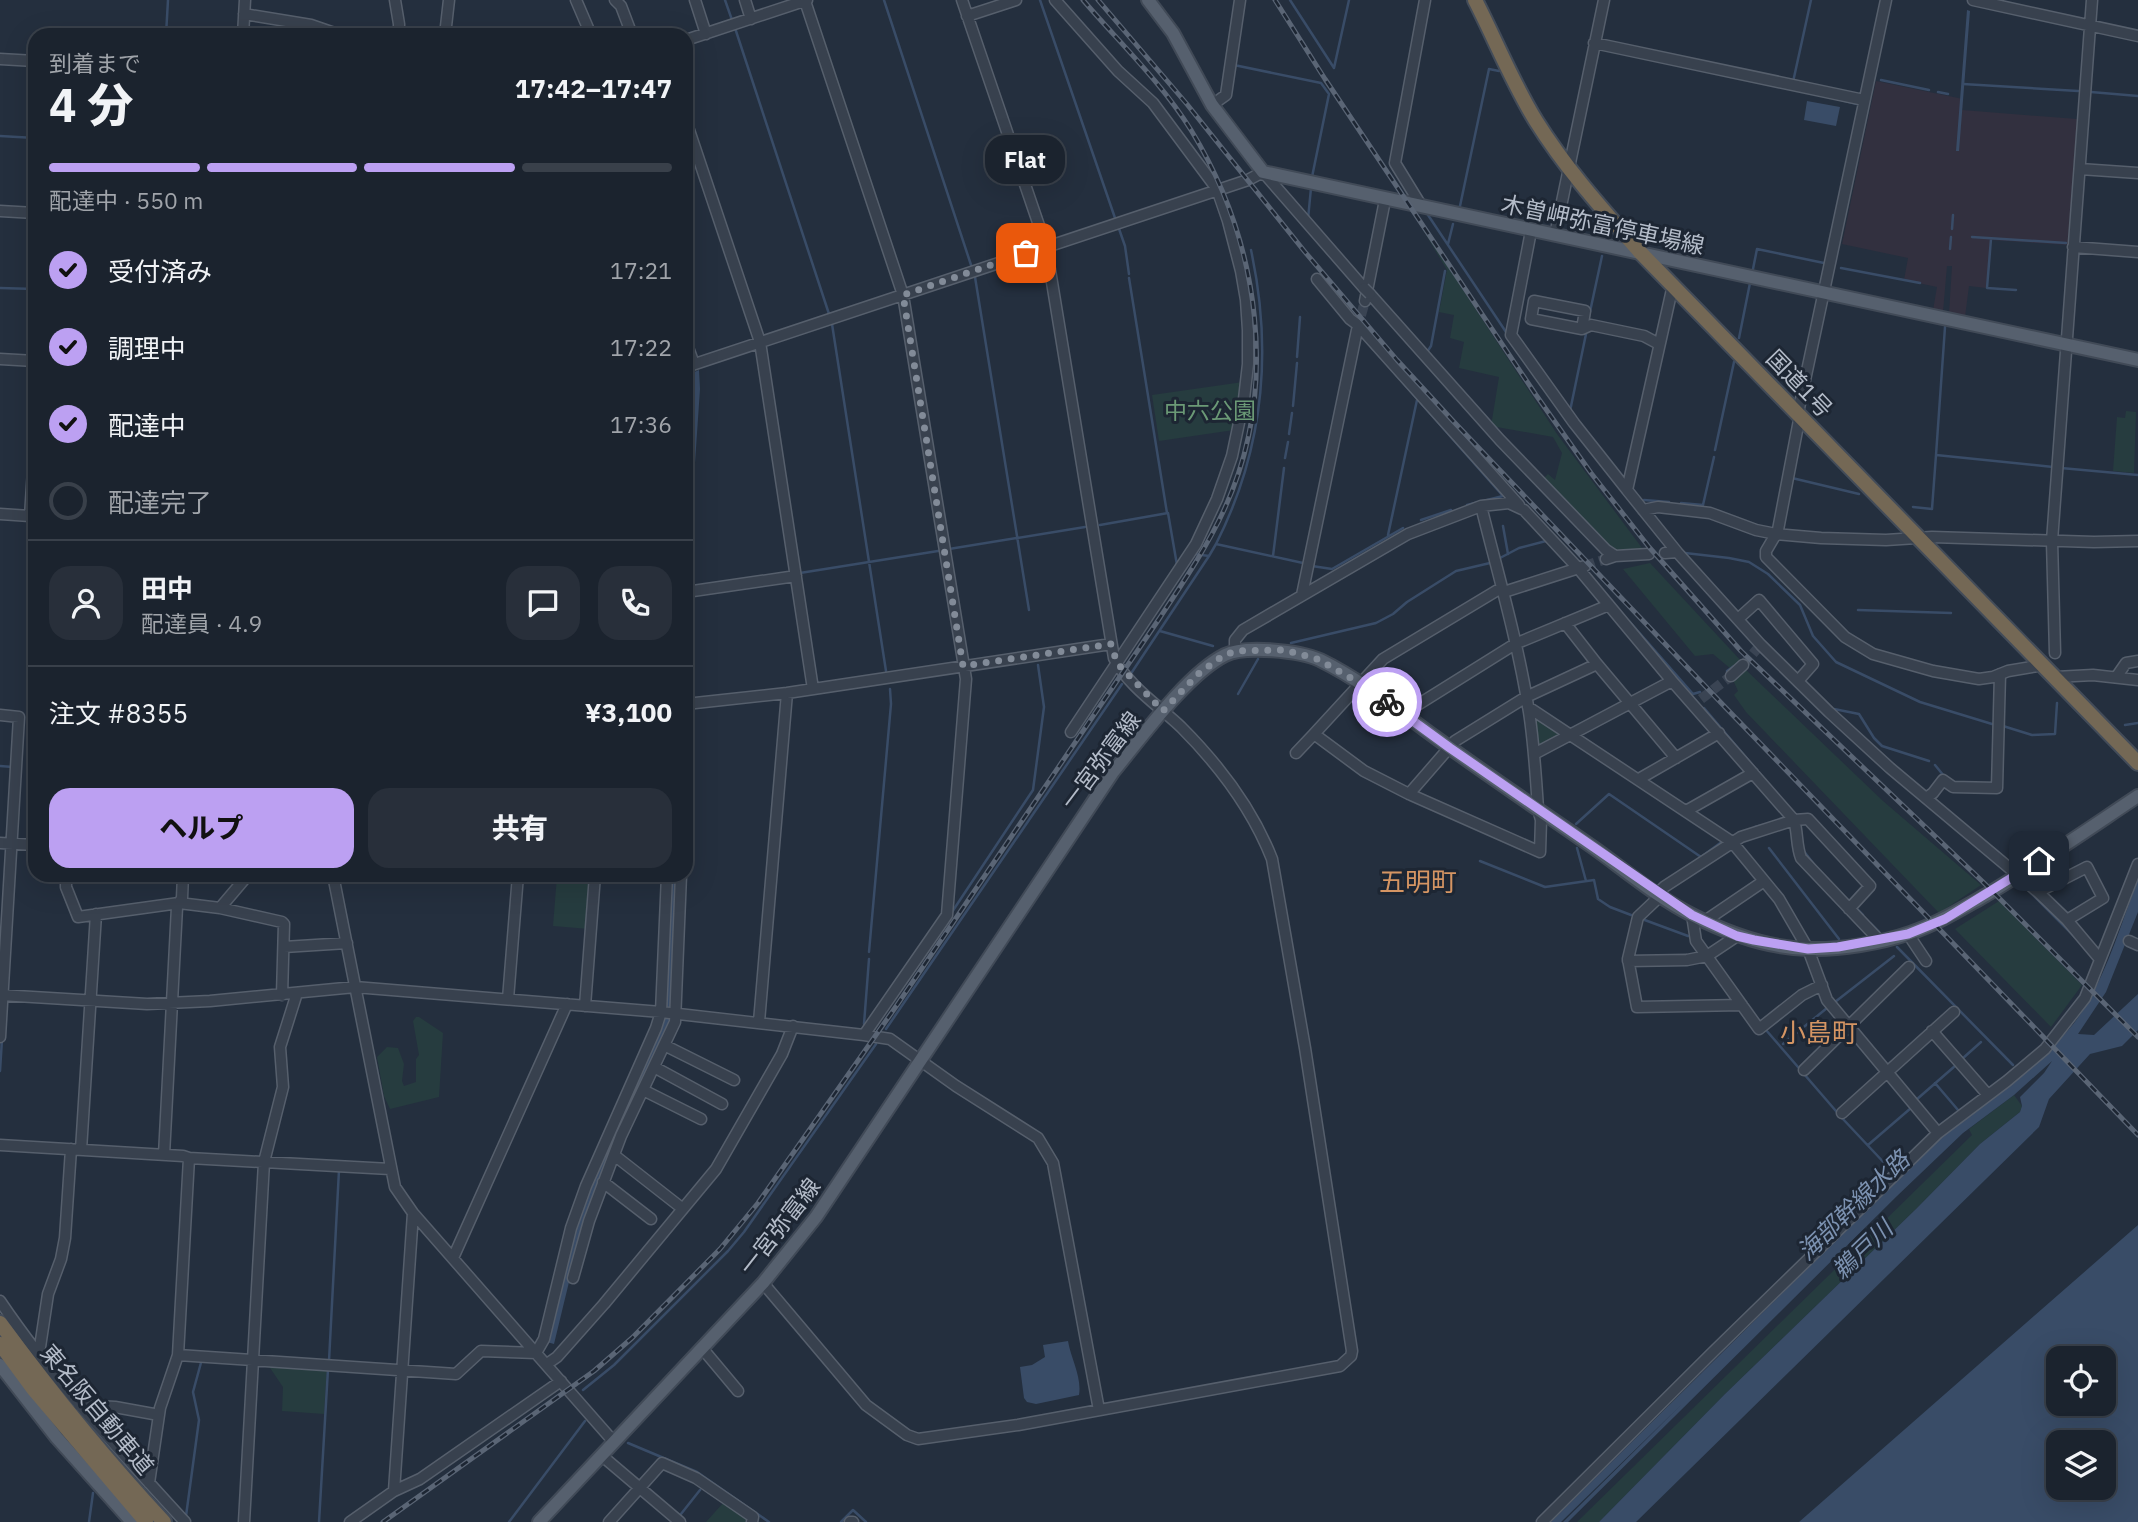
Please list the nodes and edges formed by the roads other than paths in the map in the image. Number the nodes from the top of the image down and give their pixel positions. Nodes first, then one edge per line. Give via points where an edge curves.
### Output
1 (245, 0) edge
2 (395, 0) edge
3 (449, 0) edge
4 (576, 0) edge
5 (615, 0) edge
6 (695, 0) edge
7 (745, 0) edge
8 (806, 0) edge
9 (962, 0) edge
10 (1016, 0) edge
11 (1055, 0) edge
12 (1148, 0) edge
13 (1240, 0) edge
14 (1425, 0) edge
15 (1475, 0) edge
16 (1604, 0) edge
17 (1886, 0) edge
18 (1974, 0) edge
19 (2092, 0) edge
20 (781, 4) edge
21 (244, 14) junction
22 (967, 16) junction
23 (751, 19) junction
24 (2090, 25) junction
25 (243, 28) edge
26 (320, 28) edge
27 (399, 28) edge
28 (446, 28) edge
29 (588, 28) edge
30 (629, 28) edge
31 (706, 34) junction
32 (2138, 36) edge
33 (693, 38) edge
34 (1594, 43) junction
35 (0, 60) edge
36 (28, 61) edge
37 (1864, 100) junction
38 (1212, 105) junction
39 (693, 142) edge
40 (1569, 168) junction
41 (2080, 169) junction
42 (1263, 172) junction
43 (2138, 173) edge
44 (1217, 190) junction
45 (1385, 200) junction
46 (1422, 207) junction
47 (0, 211) edge
48 (28, 213) edge
49 (1531, 231) junction
50 (1555, 235) junction
51 (1046, 246) junction
52 (2073, 247) junction
53 (1640, 252) junction
54 (2138, 252) edge
55 (1317, 279) dead end
56 (1672, 285) junction
57 (1824, 293) junction
58 (903, 295) junction
59 (1368, 295) junction
60 (1582, 329) junction
61 (1357, 330) tunnel mouth
62 (760, 342) junction
63 (1659, 344) junction
64 (2066, 344) junction
65 (0, 359) edge
66 (2138, 360) edge
67 (28, 361) edge
68 (693, 365) edge
69 (1799, 414) junction
70 (1627, 490) junction
71 (1481, 506) junction
72 (1643, 509) junction
73 (1524, 510) junction
74 (0, 514) edge
75 (28, 516) edge
76 (1776, 534) junction
77 (1919, 539) junction
78 (2052, 541) junction
79 (2138, 541) edge
80 (1677, 552) junction
81 (1665, 553) dead end
82 (1648, 554) dead end
83 (1581, 567) junction
84 (796, 576) junction
85 (1501, 588) junction
86 (693, 591) edge
87 (1302, 596) junction
88 (1609, 605) junction
89 (1738, 619) junction
90 (1566, 623) junction
91 (1111, 644) junction
92 (1515, 644) junction
93 (1236, 651) junction
94 (2055, 653) dead end
95 (2138, 661) edge
96 (1117, 663) junction
97 (1597, 664) junction
98 (2044, 665) junction
99 (963, 666) junction
100 (1743, 666) tunnel mouth
101 (2000, 674) junction
102 (1731, 676) tunnel mouth
103 (2117, 676) junction
104 (2056, 677) junction
105 (2138, 680) edge
106 (1672, 681) junction
107 (1798, 681) junction
108 (1360, 683) junction
109 (814, 689) junction
110 (786, 693) junction
111 (1527, 702) junction
112 (693, 703) edge
113 (1631, 703) junction
114 (1163, 711) junction
115 (1403, 713) junction
116 (0, 715) edge
117 (1071, 732) dead end
118 (1719, 733) junction
119 (1314, 734) junction
120 (1572, 734) junction
121 (1450, 748) junction
122 (1296, 753) dead end
123 (1534, 754) junction
124 (1676, 758) junction
125 (2138, 763) edge
126 (1753, 773) junction
127 (1639, 779) junction
128 (1409, 794) junction
129 (2138, 796) edge
130 (1926, 798) junction
131 (1538, 809) junction
132 (1686, 810) junction
133 (1794, 820) junction
134 (1732, 842) junction
135 (6, 843) edge
136 (28, 845) edge
137 (2138, 863) edge
138 (2018, 876) junction
139 (1764, 881) junction
140 (66, 882) edge
141 (183, 882) edge
142 (242, 882) edge
143 (334, 882) edge
144 (517, 882) edge
145 (594, 882) edge
146 (667, 882) edge
147 (680, 882) edge
148 (2038, 892) junction
149 (1658, 893) junction
150 (179, 903) junction
151 (220, 908) junction
152 (1849, 909) junction
153 (96, 914) junction
154 (1692, 915) junction
155 (2067, 920) junction
156 (1705, 921) junction
157 (1908, 934) junction
158 (1737, 936) junction
159 (1880, 940) junction
160 (347, 943) junction
161 (284, 947) junction
162 (1808, 949) junction
163 (1707, 956) junction
164 (2099, 958) junction
165 (1628, 961) junction
166 (1926, 961) dead end
167 (1909, 967) dead end
168 (1822, 985) junction
169 (355, 987) junction
170 (298, 993) junction
171 (1, 995) edge
172 (282, 995) junction
173 (508, 999) junction
174 (90, 1001) junction
175 (172, 1003) junction
176 (567, 1004) junction
177 (1742, 1005) junction
178 (585, 1006) junction
179 (1954, 1012) dead end
180 (668, 1013) junction
181 (759, 1022) junction
182 (793, 1026) junction
183 (1848, 1027) junction
184 (1932, 1031) junction
185 (864, 1035) junction
186 (0, 1037) edge
187 (664, 1045) junction
188 (920, 1060) junction
189 (654, 1067) junction
190 (1804, 1070) dead end
191 (1887, 1072) junction
192 (734, 1080) dead end
193 (643, 1090) junction
194 (1988, 1095) junction
195 (722, 1104) dead end
196 (1842, 1113) dead end
197 (701, 1119) dead end
198 (1938, 1133) junction
199 (0, 1145) edge
200 (76, 1150) junction
201 (164, 1155) junction
202 (614, 1155) junction
203 (189, 1158) junction
204 (264, 1162) junction
205 (390, 1169) junction
206 (603, 1182) junction
207 (683, 1209) junction
208 (413, 1213) junction
209 (651, 1219) dead end
210 (453, 1258) junction
211 (570, 1270) junction
212 (763, 1283) junction
213 (0, 1301) edge
214 (0, 1323) edge
215 (0, 1344) edge
216 (702, 1348) junction
217 (36, 1352) junction
218 (537, 1353) junction
219 (178, 1355) junction
220 (253, 1360) junction
221 (0, 1364) edge
222 (547, 1364) junction
223 (404, 1370) junction
224 (561, 1381) junction
225 (737, 1391) dead end
226 (79, 1405) junction
227 (1099, 1410) junction
228 (159, 1415) junction
229 (613, 1441) junction
230 (601, 1455) junction
231 (149, 1483) junction
232 (639, 1487) junction
233 (394, 1491) junction
234 (677, 1521) edge
235 (132, 1522) edge
236 (146, 1522) edge
237 (164, 1522) edge
238 (184, 1522) edge
239 (244, 1522) edge
240 (350, 1522) edge
241 (538, 1522) edge
242 (609, 1522) edge
243 (752, 1522) edge
244 (1542, 1522) edge

1 - 21 street
2 - 27 street
3 - 28 street
4 - 29 street
5 - 30 street
6 - 31 street
7 - 23 street
8 - 20 street
8 - 58 street
9 - 22 street
10 - 22 street
11 - 44 street via 1153,103
12 - 38 main road
13 - 38 street via 1226,95
14 - 46 street via 1395,163
15 - 40 highway, 国道1号 via 1534,117
16 - 34 street
17 - 37 street
18 - 24 street
19 - 24 street
20 - 23 street
21 - 25 street
21 - 26 street
22 - 51 street
23 - 31 street
24 - 32 street
24 - 41 street
31 - 33 street
34 - 37 street
34 - 40 street
35 - 36 street
37 - 57 street
38 - 42 main road
39 - 62 street
40 - 50 street
40 - 53 highway, 国道1号
41 - 43 street
41 - 52 street
42 - 44 street
42 - 45 main road, 木曽岬弥富停車場線
42 - 59 street
44 - 51 street
44 - 96 street via 1232,233 1246,300 1248,364 1239,425 1217,499 1196,544
45 - 46 main road, 木曽岬弥富停車場線
45 - 59 street
46 - 49 main road, 木曽岬弥富停車場線
47 - 48 street
49 - 50 main road, 木曽岬弥富停車場線
49 - 70 street via 1511,335
50 - 53 main road, 木曽岬弥富停車場線
51 - 58 street
51 - 91 street
52 - 54 street
52 - 64 street
53 - 56 highway, 国道1号
53 - 57 main road, 木曽岬弥富停車場線
55 - 73 street
56 - 63 street
56 - 69 highway, 国道1号
57 - 64 main road, 木曽岬弥富停車場線
57 - 69 street
58 - 62 street
58 - 99 street
59 - 82 street via 1610,558
60 - 60 street via 1531,318 1534,301 1585,311
60 - 63 street via 1591,325 1644,336
61 - 87 street
62 - 68 street
62 - 84 street
63 - 70 street
64 - 66 main road, 木曽岬弥富停車場線
64 - 78 street
65 - 67 street
69 - 76 street
69 - 77 highway, 国道1号
70 - 72 street
71 - 73 street via 1509,503
71 - 85 street
71 - 87 street via 1408,534
72 - 76 street via 1710,513
72 - 80 street
73 - 83 street
74 - 75 street
76 - 77 street
76 - 101 street via 1766,557 1848,639 1873,654 1933,671 1979,679
77 - 78 street
77 - 98 highway, 国道1号
78 - 79 street
78 - 94 street
80 - 81 street
80 - 89 street
83 - 85 street via 1507,591
83 - 88 street
84 - 86 street
84 - 109 street
85 - 92 street
85 - 108 street via 1383,659
87 - 93 street via 1243,630 1235,640
88 - 90 street
88 - 106 street
89 - 107 street via 1759,647
89 - 107 street via 1759,600 1813,664
90 - 92 street
90 - 97 street
91 - 96 street
91 - 99 street
92 - 111 street
92 - 115 street
93 - 108 main road, 一宮弥富線 via 1285,650 1317,659
93 - 114 main road, 一宮弥富線 via 1198,674
95 - 103 street via 2126,663
96 - 114 street
96 - 117 street
97 - 111 street
97 - 113 street
98 - 101 street
98 - 104 highway, 国道1号
99 - 109 street
99 - 185 street via 966,679 947,915
100 - 102 street
101 - 130 street via 1997,788 1953,787 1943,780
103 - 104 street
103 - 105 street
104 - 125 highway, 国道1号
106 - 113 street
106 - 118 street via 1698,702
107 - 130 street
108 - 115 main road, 一宮弥富線
108 - 119 street
109 - 110 street
110 - 112 street
110 - 181 street
111 - 120 street
111 - 121 street
111 - 123 street
113 - 120 street
113 - 124 street
114 - 188 main road, 一宮弥富線 via 1105,783
114 - 227 street via 1218,766 1251,815 1272,859 1352,1350 1340,1366
115 - 121 main road, 一宮弥富線
116 - 135 street via 19,717
118 - 124 street
118 - 126 street
119 - 122 street
119 - 128 street via 1364,771
120 - 123 street
120 - 127 street
121 - 128 street
121 - 131 main road, 一宮弥富線
123 - 131 street
124 - 127 street
126 - 132 street
126 - 133 street
127 - 132 street
128 - 131 street via 1540,852
129 - 138 main road, 一宮弥富線
130 - 138 street
131 - 149 main road, 一宮弥富線
132 - 134 street
133 - 134 street
133 - 152 street via 1801,858
133 - 152 street via 1808,819 1870,886
134 - 139 street
134 - 149 street
135 - 136 street
135 - 171 street
137 - 164 street
138 - 148 street
138 - 157 main road, 一宮弥富線 via 1945,919
139 - 156 street
139 - 162 street
140 - 153 street via 78,917
141 - 150 street
142 - 151 street
143 - 160 street
144 - 173 street
145 - 178 street
146 - 180 street
147 - 180 street
148 - 155 street
148 - 155 street via 2087,867 2103,898
149 - 154 main road, 一宮弥富線
149 - 165 street via 1638,917
150 - 151 street
150 - 153 street
150 - 175 street
151 - 161 street via 282,922
152 - 159 street
153 - 174 street
154 - 156 main road, 一宮弥富線
154 - 163 street via 1696,941
155 - 164 street
156 - 158 main road, 一宮弥富線
157 - 159 main road, 一宮弥富線
157 - 166 street
158 - 162 main road, 一宮弥富線
158 - 163 street
159 - 162 main road, 一宮弥富線
160 - 161 street
160 - 169 street
161 - 172 street
162 - 168 street
163 - 165 street
163 - 177 street
164 - 194 street via 2085,998 2064,1027 2045,1049
165 - 177 street via 1637,1007
167 - 183 street
168 - 177 street via 1759,1030
168 - 183 street via 1827,1000
169 - 170 street
169 - 173 street
169 - 205 street
170 - 172 street
170 - 204 street via 280,1047 283,1087
171 - 174 street
171 - 186 street
172 - 175 street
173 - 176 street
174 - 175 street
174 - 200 street
175 - 201 street
176 - 178 street
176 - 210 street
178 - 180 street
179 - 184 street
180 - 181 street
180 - 187 street via 675,1022
180 - 211 street via 650,1040 586,1186 571,1228
181 - 182 street
182 - 185 street
182 - 207 street via 782,1054 716,1169
183 - 190 street
183 - 191 street
184 - 191 street
184 - 194 street
185 - 188 street via 890,1039
187 - 189 street
187 - 192 street
188 - 212 main road, 一宮弥富線 via 816,1216
188 - 227 street via 1038,1138 1054,1163
189 - 193 street
189 - 195 street
191 - 196 street
191 - 198 street
193 - 197 street
193 - 202 street
194 - 198 street
198 - 244 street
199 - 200 street
200 - 201 street
200 - 217 street via 65,1238
201 - 203 street
202 - 206 street
202 - 207 street
203 - 204 street
203 - 219 street
204 - 205 street
204 - 220 street
205 - 208 street via 400,1196
206 - 209 street
206 - 211 street
207 - 222 street
208 - 210 street
208 - 223 street
210 - 218 street
211 - 218 street
212 - 216 main road, 一宮弥富線
212 - 227 street via 866,1405 918,1439
213 - 217 street
214 - 237 highway, 東名阪自動車道
215 - 236 highway, 東名阪自動車道
216 - 225 street
216 - 229 main road, 一宮弥富線
217 - 226 street
218 - 222 street
218 - 223 street via 481,1350 456,1374
219 - 220 street
219 - 228 street
220 - 223 street
220 - 239 street
221 - 235 main road via 57,1438
222 - 224 street
223 - 233 street
224 - 229 street
224 - 233 street via 420,1479
226 - 228 street
226 - 231 street
228 - 231 street
229 - 230 main road, 一宮弥富線
230 - 232 street
230 - 241 main road, 一宮弥富線
231 - 238 street
232 - 234 street
232 - 242 street
232 - 243 street via 662,1462 696,1478 753,1517
233 - 240 street

